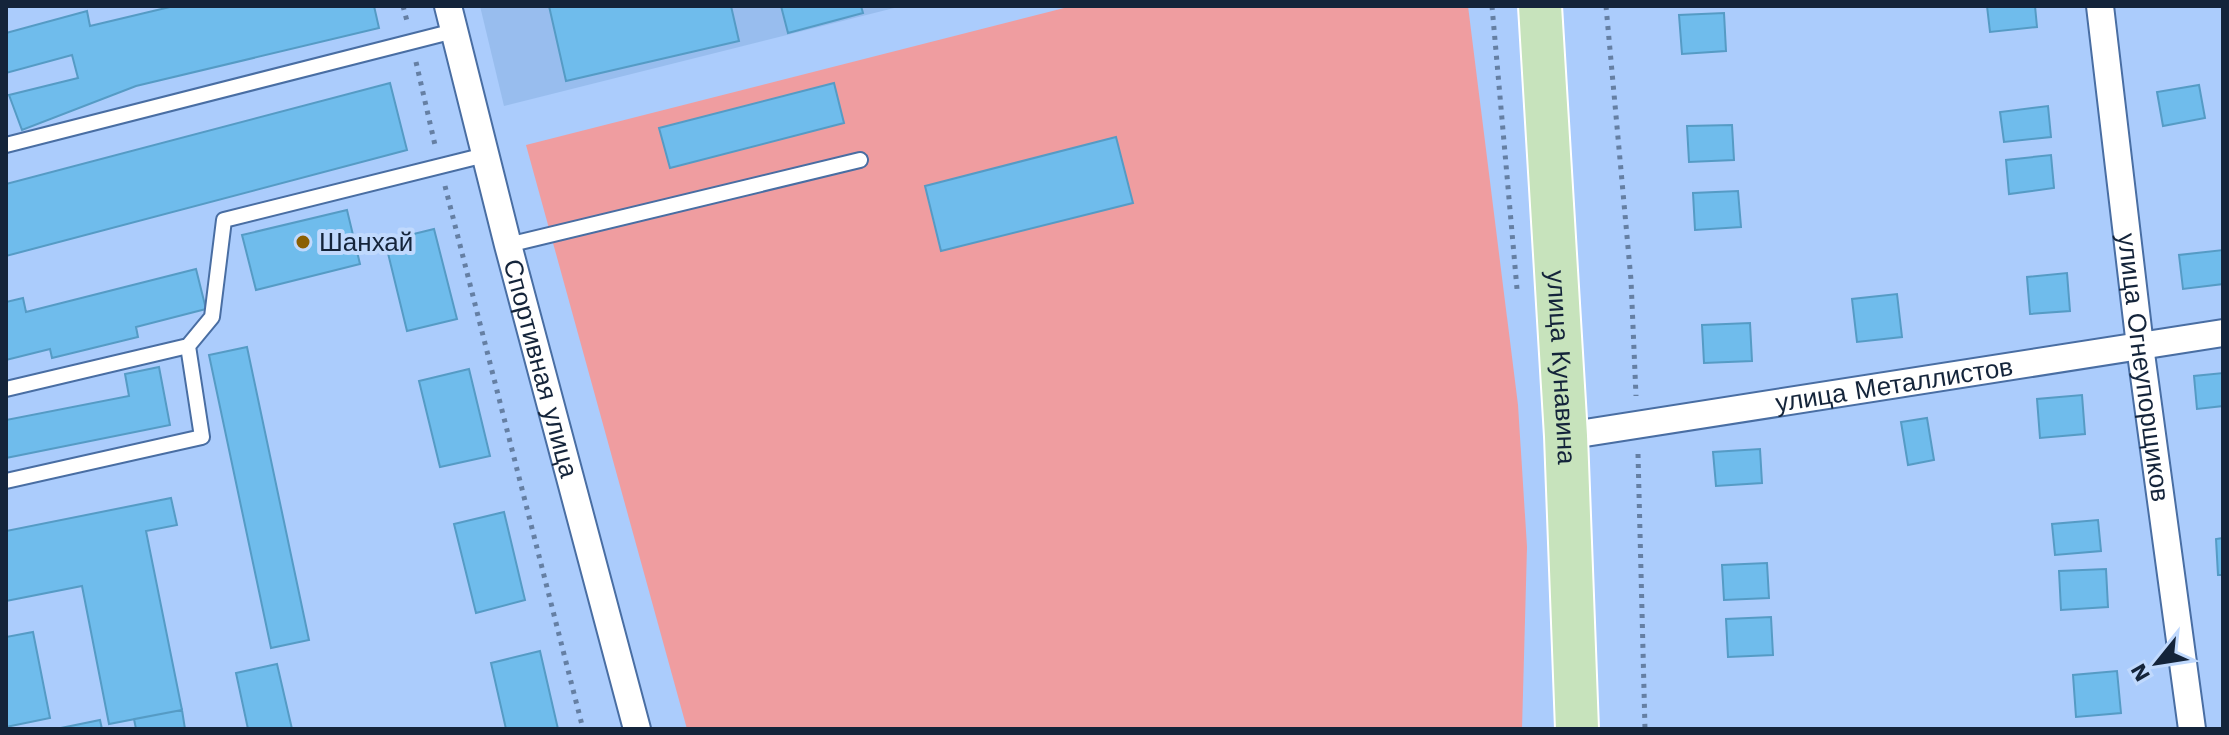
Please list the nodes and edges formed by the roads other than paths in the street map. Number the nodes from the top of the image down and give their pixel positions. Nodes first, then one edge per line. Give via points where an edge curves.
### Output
1 (1540, 6) edge
2 (2100, 6) edge
3 (451, 18) edge
4 (6, 145) edge
5 (485, 155) junction
6 (860, 160) dead end
7 (508, 245) junction
8 (2223, 333) edge
9 (188, 346) junction
10 (2140, 346) junction
11 (6, 389) edge
12 (1566, 436) junction
13 (6, 481) edge
14 (637, 729) edge
15 (1577, 729) edge
16 (2192, 729) edge

1 - 12 main road, улица Кунавина
2 - 10 street, улица Огнеупорщиков
3 - 4 lane via 412,42
3 - 5 street, Спортивная улица
5 - 7 street, Спортивная улица
5 - 9 lane via 224,220 212,317
6 - 7 lane
7 - 14 street, Спортивная улица
8 - 10 street, улица Металлистов
9 - 11 lane
9 - 13 lane via 202,437
10 - 12 street, улица Металлистов
10 - 16 street, улица Огнеупорщиков
12 - 15 main road, улица Кунавина

